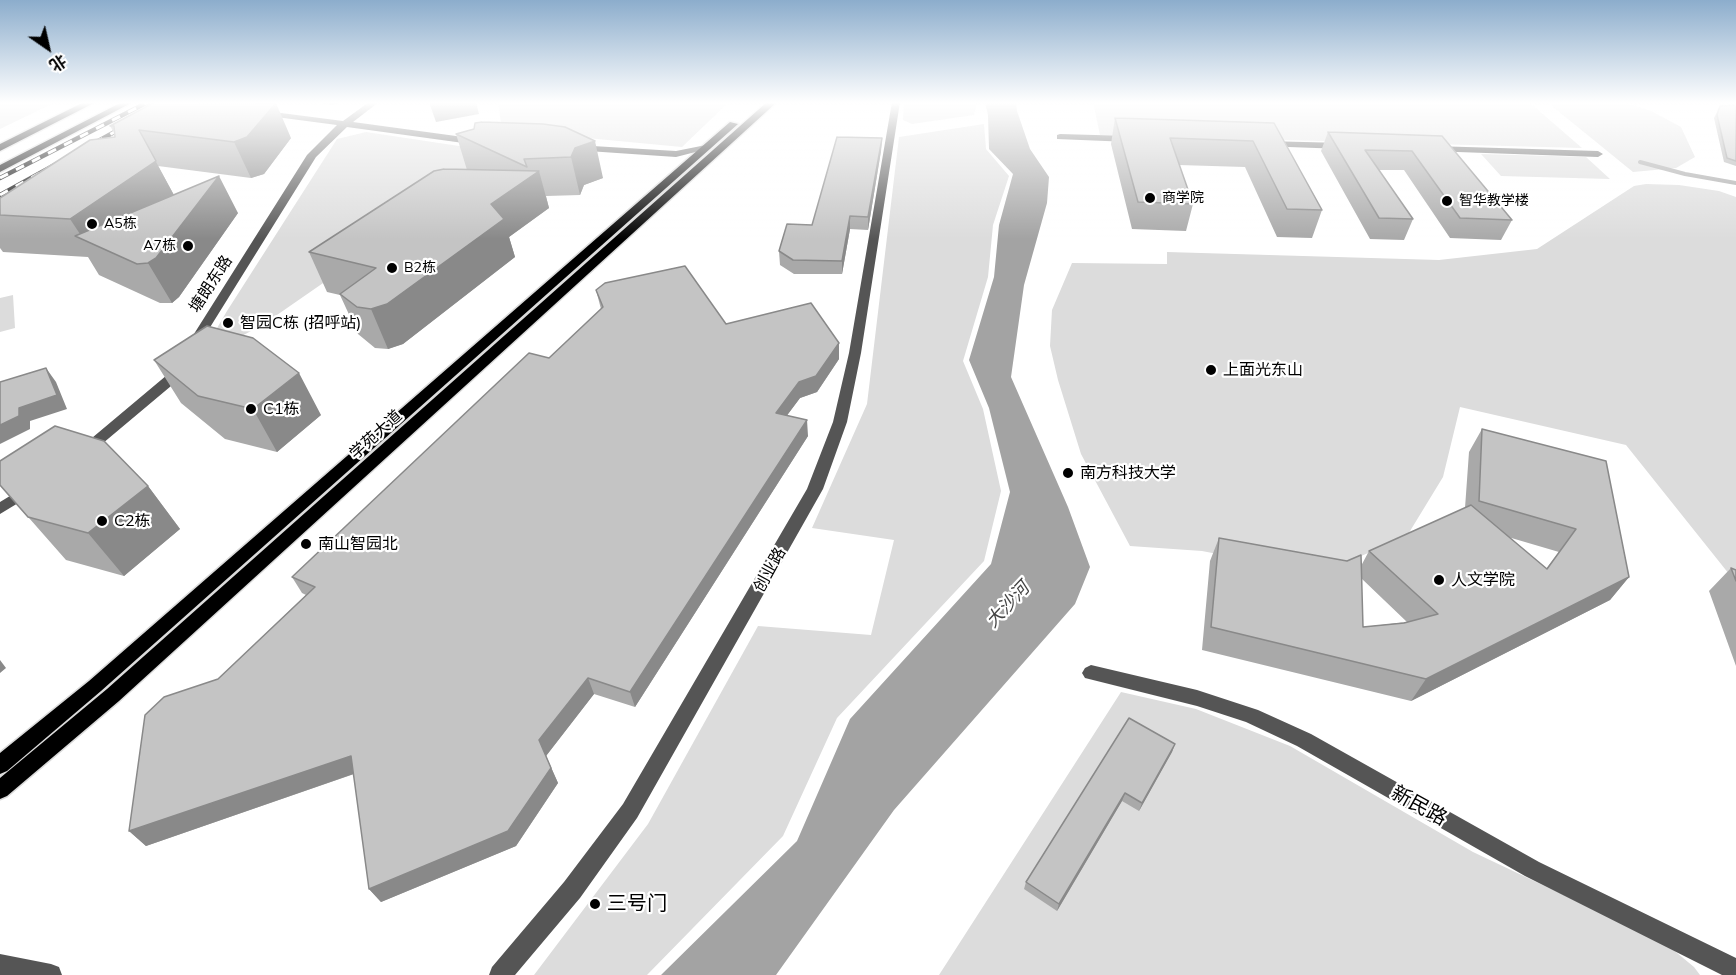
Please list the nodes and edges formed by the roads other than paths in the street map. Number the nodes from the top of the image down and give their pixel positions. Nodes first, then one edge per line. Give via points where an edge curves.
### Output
1 (43, 148) edge
2 (319, 148) edge
3 (566, 148) edge
4 (706, 148) joint
5 (722, 148) edge
6 (889, 148) edge
7 (1419, 149) edge
8 (676, 154) junction
9 (1598, 154) dead end
10 (688, 164) junction
11 (0, 170) edge
12 (77, 457) edge
13 (39, 483) edge
14 (0, 509) edge
15 (1091, 673) dead end
16 (0, 765) edge
17 (0, 789) edge
18 (0, 965) edge
19 (1736, 970) edge
20 (51, 975) edge
21 (500, 975) edge

1 - 11 main road
2 - 12 street, 塘朗东路 via 172,378
3 - 8 street
4 - 8 street
4 - 10 main road, 学苑大道
5 - 17 main road, 学苑大道 via 113,695
6 - 21 street, 创业路 via 855,353 840,422 815,489 630,811 572,890
7 - 9 street
8 - 10 street
10 - 16 main road, 学苑大道 via 95,686
13 - 14 street
15 - 19 street, 新民路 via 1197,698 1304,740 1532,868
18 - 20 street

